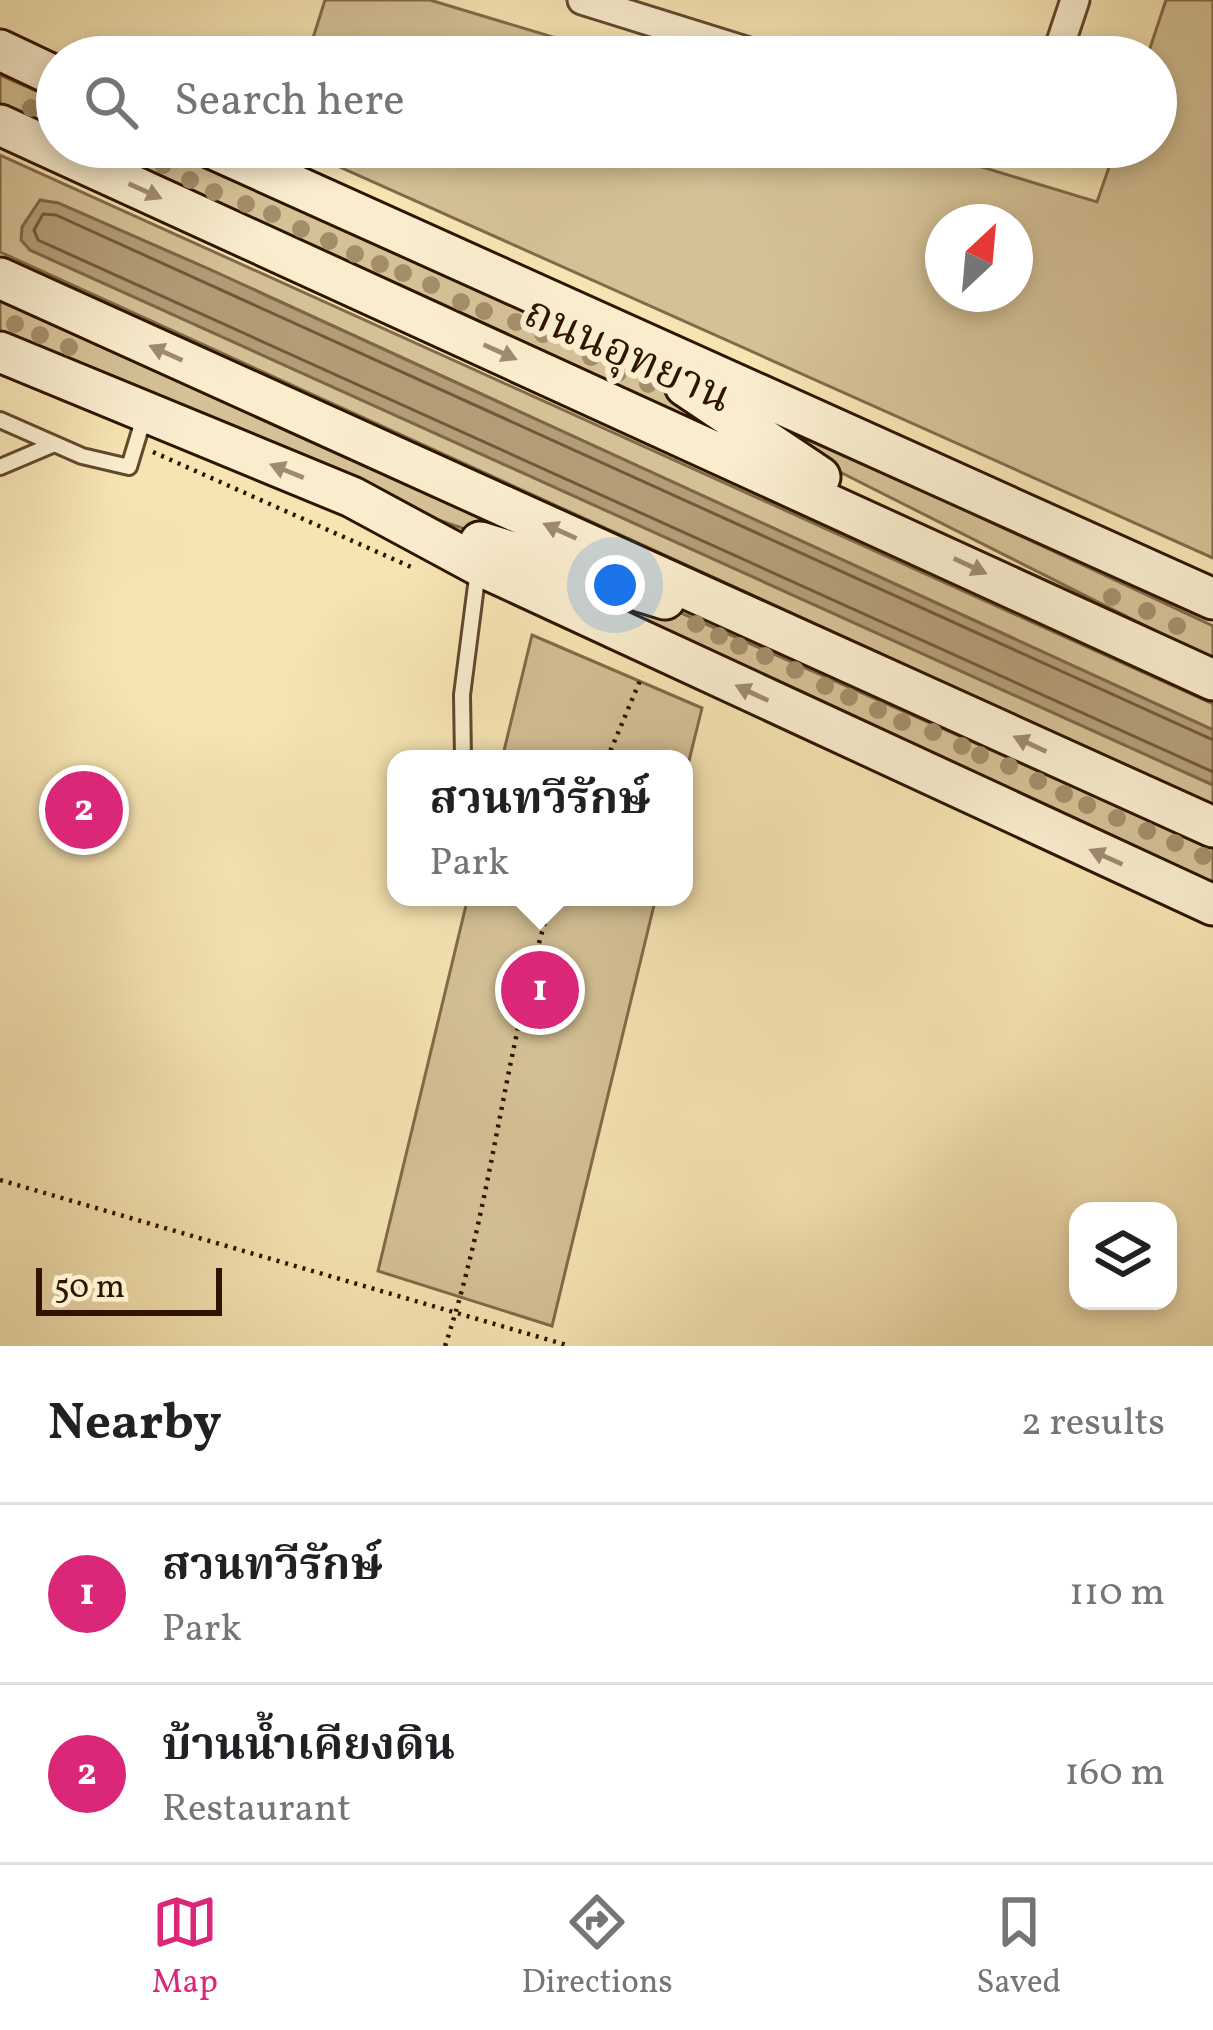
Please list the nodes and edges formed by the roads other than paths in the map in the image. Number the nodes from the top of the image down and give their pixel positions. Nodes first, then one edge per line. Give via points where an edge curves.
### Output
1 (582, 0) edge
2 (1075, 0) edge
3 (698, 36) edge
4 (1062, 36) edge
5 (0, 50) edge
6 (36, 67) edge
7 (0, 125) edge
8 (36, 141) edge
9 (95, 168) edge
10 (255, 168) edge
11 (0, 278) edge
12 (574, 315) junction
13 (0, 352) edge
14 (145, 414) junction
15 (0, 420) edge
16 (52, 445) junction
17 (1, 465) edge
18 (352, 496) junction
19 (898, 532) junction
20 (478, 565) junction
21 (1213, 599) edge
22 (785, 632) junction
23 (1213, 680) edge
24 (464, 750) edge
25 (1213, 827) edge
26 (1213, 904) edge

1 - 3 street
2 - 4 street
5 - 6 main road
7 -> 8 main road, ถนนอุทยาน
9 -> 19 main road, ถนนอุทยาน
10 - 12 main road, ถนนอุทยาน
22 -> 11 main road
12 - 19 main road
12 - 21 main road, ถนนอุทยาน
13 - 14 main road
14 - 16 lane via 129,467
18 -> 14 main road
15 - 16 lane
16 - 17 lane
18 - 20 main road
18 - 22 main road via 562,570
19 -> 23 main road, ถนนอุทยาน
20 - 24 lane via 462,694
26 -> 20 main road
25 -> 22 main road

